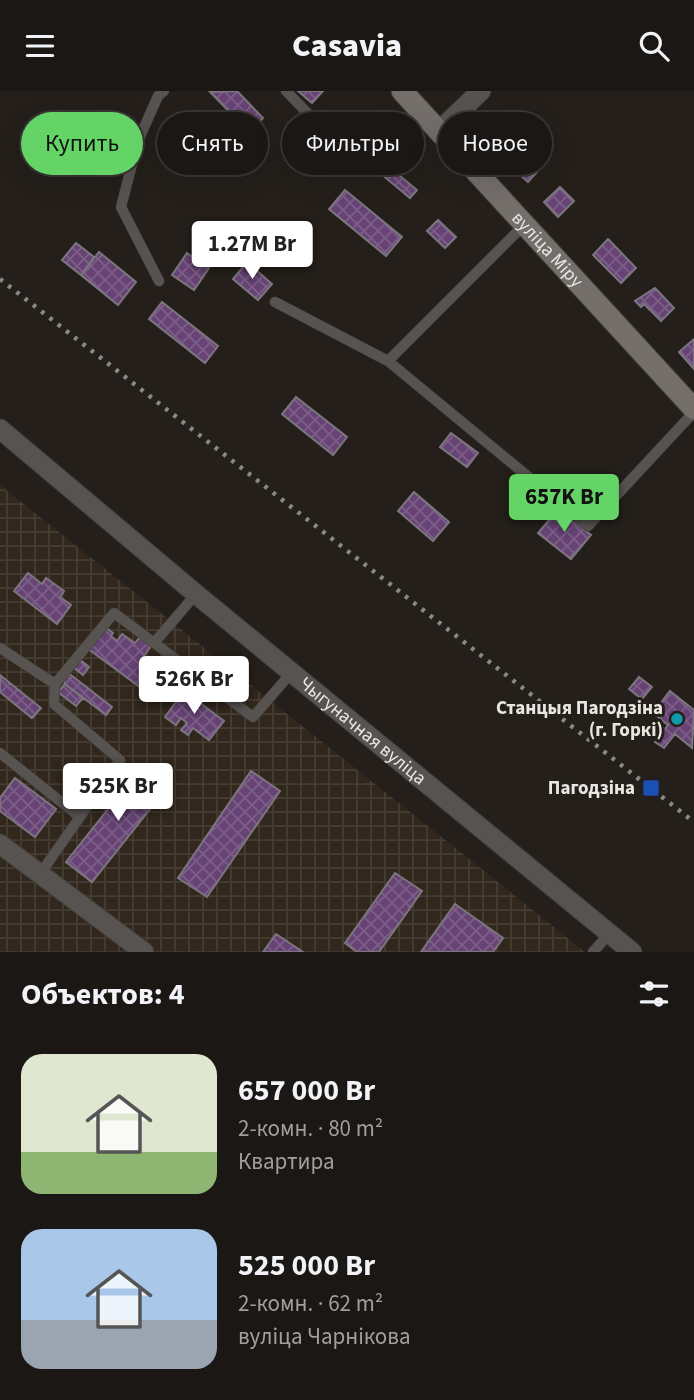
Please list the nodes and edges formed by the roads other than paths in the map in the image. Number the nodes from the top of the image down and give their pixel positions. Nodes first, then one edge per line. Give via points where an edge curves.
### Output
1 (164, 91) edge
2 (286, 91) edge
3 (402, 91) edge
4 (481, 91) edge
5 (306, 112) edge
6 (459, 112) edge
7 (438, 132) edge
8 (479, 175) edge
9 (525, 223) junction
10 (159, 281) dead end
11 (275, 302) dead end
12 (388, 361) junction
13 (694, 411) edge
14 (0, 429) edge
15 (196, 594) junction
16 (155, 643) junction
17 (0, 648) edge
18 (292, 672) junction
19 (55, 684) junction
20 (0, 753) edge
21 (80, 817) junction
22 (0, 845) edge
23 (40, 874) junction
24 (609, 934) junction
25 (144, 952) edge
26 (593, 952) edge
27 (632, 952) edge

1 - 10 lane via 138,141 121,207
2 - 5 lane
3 - 7 street, вуліца Міру
4 - 6 street
8 - 9 street, вуліца Міру
9 - 12 lane
9 - 13 street, вуліца Міру
11 - 12 lane
12 - 13 lane via 588,526
14 - 15 street, Чыгуначная вуліца
15 - 16 lane
15 - 18 street, Чыгуначная вуліца
16 - 18 lane via 253,717
16 - 19 lane via 114,613
17 - 19 lane
18 - 24 street, Чыгуначная вуліца
19 - 21 lane via 54,704 121,759
20 - 21 lane
21 - 23 lane
22 - 23 street
23 - 25 street
24 - 26 lane
24 - 27 street, Чыгуначная вуліца

